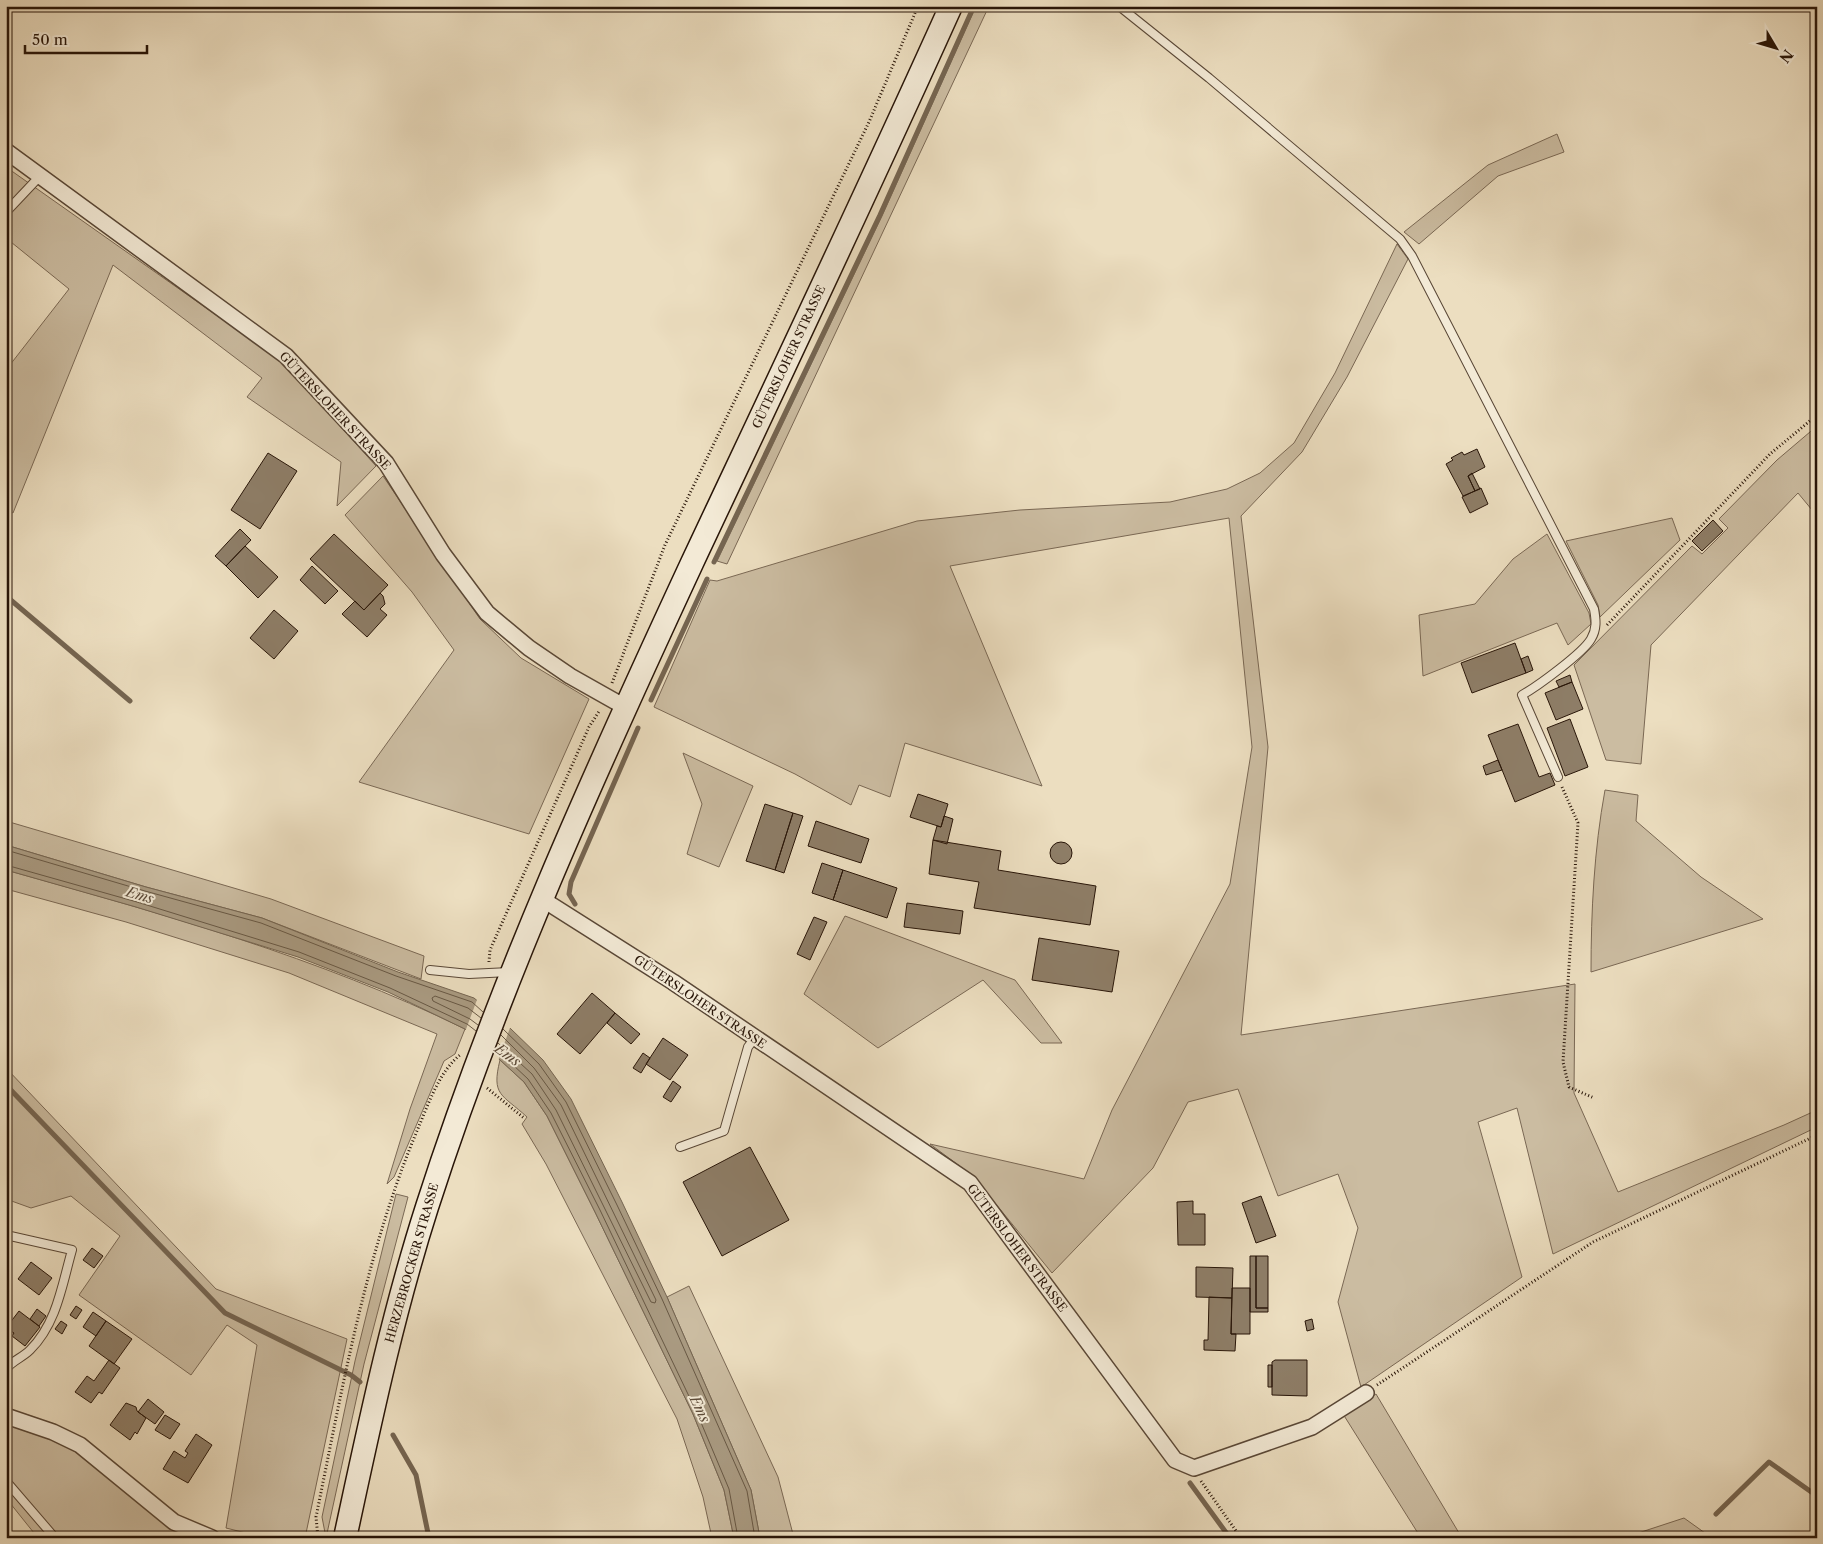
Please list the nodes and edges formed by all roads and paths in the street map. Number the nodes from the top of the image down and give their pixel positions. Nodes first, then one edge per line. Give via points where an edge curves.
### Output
1 (12, 6) edge
2 (918, 6) edge
3 (951, 6) edge
4 (1119, 6) edge
5 (6, 24) edge
6 (6, 151) edge
7 (40, 176) junction
8 (6, 212) edge
9 (1817, 415) edge
10 (1597, 625) junction
11 (615, 702) junction
12 (1558, 777) joint
13 (542, 899) junction
14 (430, 970) dead end
15 (511, 972) junction
16 (488, 973) junction
17 (502, 996) joint
18 (754, 1038) junction
19 (471, 1062) junction
20 (1594, 1098) dead end
21 (524, 1118) dead end
22 (1817, 1135) edge
23 (680, 1147) dead end
24 (6, 1235) edge
25 (6, 1370) edge
26 (1366, 1393) joint
27 (6, 1416) edge
28 (1194, 1468) junction
29 (6, 1482) edge
30 (55, 1538) edge
31 (212, 1538) edge
32 (318, 1538) edge
33 (345, 1538) edge
34 (1241, 1538) edge

1 - 5 path
2 - 11 path via 870,122 664,545 628,644
3 - 11 main road, GÜTERSLOHER STRASSE via 860,210
4 - 10 lane via 1400,240 1412,256 1594,609
6 - 7 street, GÜTERSLOHER STRASSE
7 - 8 lane
7 - 11 street, GÜTERSLOHER STRASSE via 286,356 386,463 443,554 487,613 529,648
9 - 10 path via 1770,454 1606,626
10 - 12 lane via 1591,640 1542,684 1522,695
11 - 13 main road, GÜTERSLOHER STRASSE
11 - 16 path via 589,727 490,950
12 - 20 path via 1578,824 1563,1062 1569,1087
13 - 15 main road, GÜTERSLOHER STRASSE
13 - 18 street, GÜTERSLOHER STRASSE via 674,982
14 - 16 lane
15 - 16 lane
15 - 17 main road, GÜTERSLOHER STRASSE
17 - 19 main road, HERZEBROCKER STRASSE
18 - 23 lane via 748,1047 724,1131
18 - 28 street, GÜTERSLOHER STRASSE via 970,1183 1175,1460
19 - 21 path
19 - 32 path via 460,1055 449,1063 397,1177 356,1323 316,1517
19 - 33 main road, HERZEBROCKER STRASSE via 458,1116 426,1211 382,1368
22 - 26 path via 1593,1242
24 - 25 lane via 72,1250 52,1321 30,1351 12,1361
26 - 28 street via 1312,1427
27 - 31 street via 80,1445 174,1522
28 - 34 path
29 - 30 lane

